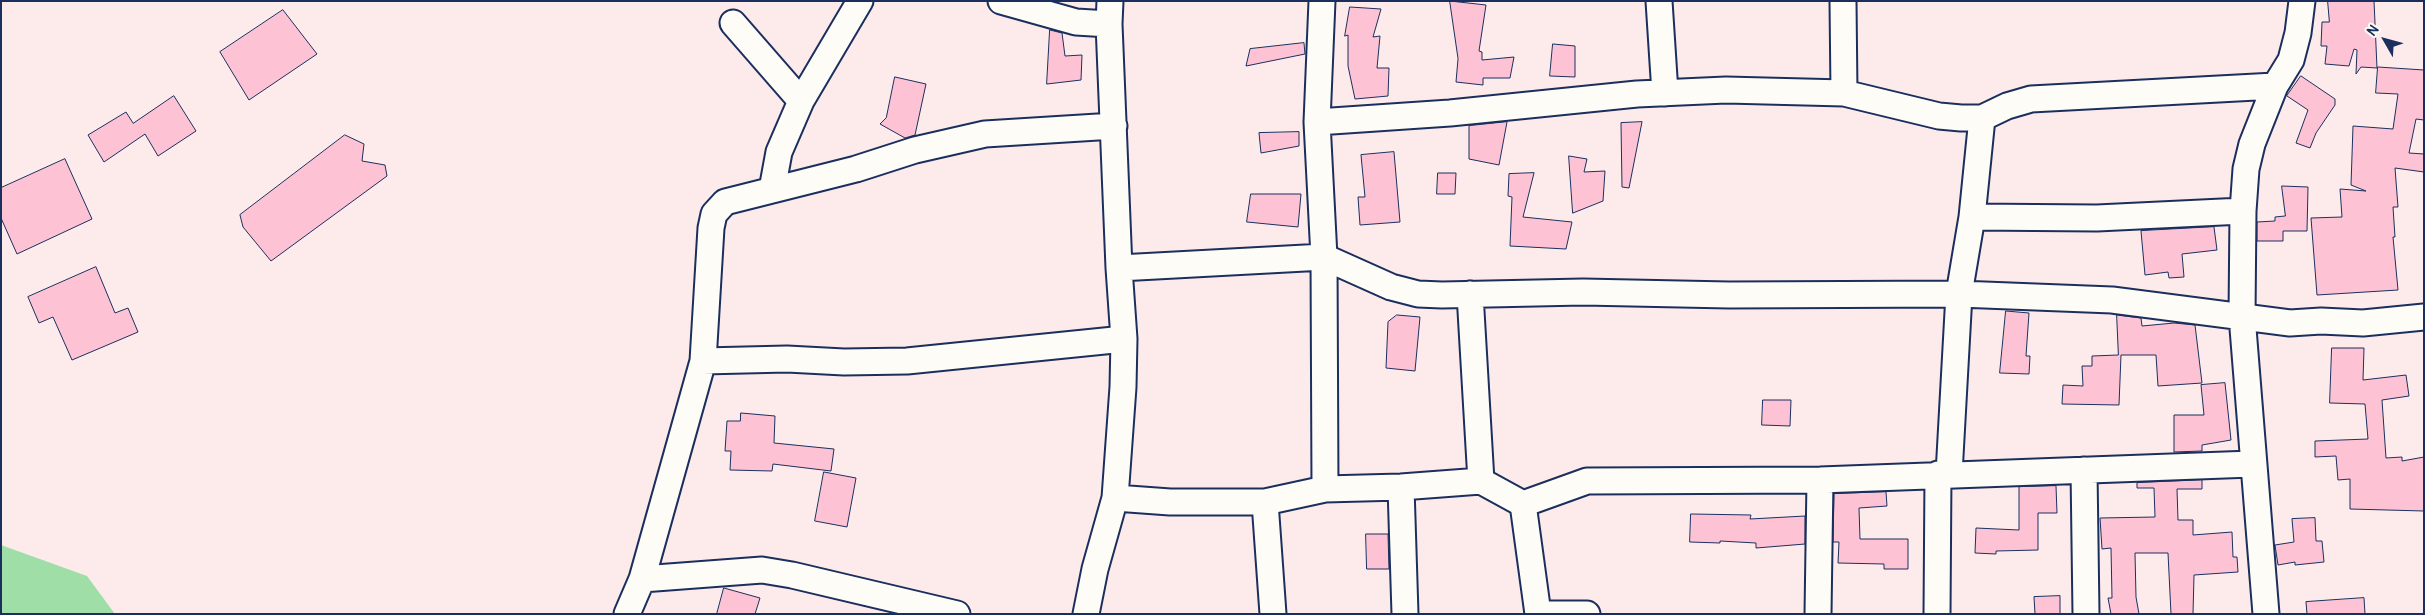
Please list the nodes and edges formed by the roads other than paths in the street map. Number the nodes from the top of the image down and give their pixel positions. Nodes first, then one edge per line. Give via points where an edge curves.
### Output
1 (860, 1) edge
2 (1001, 1) edge
3 (1322, 1) edge
4 (1659, 1) edge
5 (1843, 1) edge
6 (2302, 1) edge
7 (1110, 12) edge
8 (733, 23) dead end
9 (2275, 86) junction
10 (1666, 93) junction
11 (1844, 93) junction
12 (801, 101) junction
13 (1982, 118) junction
14 (1317, 122) junction
15 (1114, 126) junction
16 (772, 190) junction
17 (2243, 211) junction
18 (1972, 217) junction
19 (1324, 257) junction
20 (1119, 268) junction
21 (1470, 294) junction
22 (1959, 294) junction
23 (2242, 316) junction
24 (2424, 317) edge
25 (1124, 339) junction
26 (703, 361) junction
27 (2252, 464) junction
28 (2084, 470) junction
29 (1943, 474) junction
30 (1820, 480) junction
31 (1481, 481) junction
32 (1401, 487) junction
33 (1325, 489) junction
34 (1115, 498) junction
35 (1266, 502) junction
36 (1523, 504) junction
37 (642, 580) junction
38 (627, 614) edge
39 (957, 614) edge
40 (1086, 614) edge
41 (1273, 614) edge
42 (1405, 614) edge
43 (1538, 614) edge
44 (1588, 614) edge
45 (1818, 614) edge
46 (1937, 614) edge
47 (2086, 614) edge
48 (2266, 614) edge

1 - 12 street
2 - 7 street via 1076,22
3 - 14 street
4 - 10 street
5 - 11 street
6 - 9 street via 2291,60
7 - 15 street
8 - 12 street
9 - 13 street via 2031,99
9 - 17 street via 2252,144 2246,169
10 - 11 street via 1726,90
10 - 14 street
11 - 13 street via 1939,116
12 - 16 street via 779,152
13 - 18 street
14 - 19 street
15 - 16 street via 985,134
15 - 20 street
16 - 26 street via 725,202 714,214
17 - 18 street via 2097,218
17 - 23 street
18 - 22 street
19 - 20 street
19 - 21 street via 1391,287 1418,294
19 - 33 street
20 - 25 street
21 - 22 street
21 - 31 street
22 - 23 street via 2112,300
22 - 29 street
23 - 24 street via 2290,323 2363,323
23 - 27 street
25 - 26 street via 907,361
25 - 34 street
26 - 37 street
27 - 28 street
27 - 48 street
28 - 29 street
28 - 47 street
29 - 30 street
29 - 46 street
30 - 36 street via 1587,481
30 - 45 street
31 - 32 street
31 - 36 street
32 - 33 street
32 - 42 street
33 - 35 street
34 - 35 street via 1170,502
34 - 40 street
35 - 41 street
36 - 43 street
37 - 38 street
37 - 39 street via 762,570
43 - 44 street

